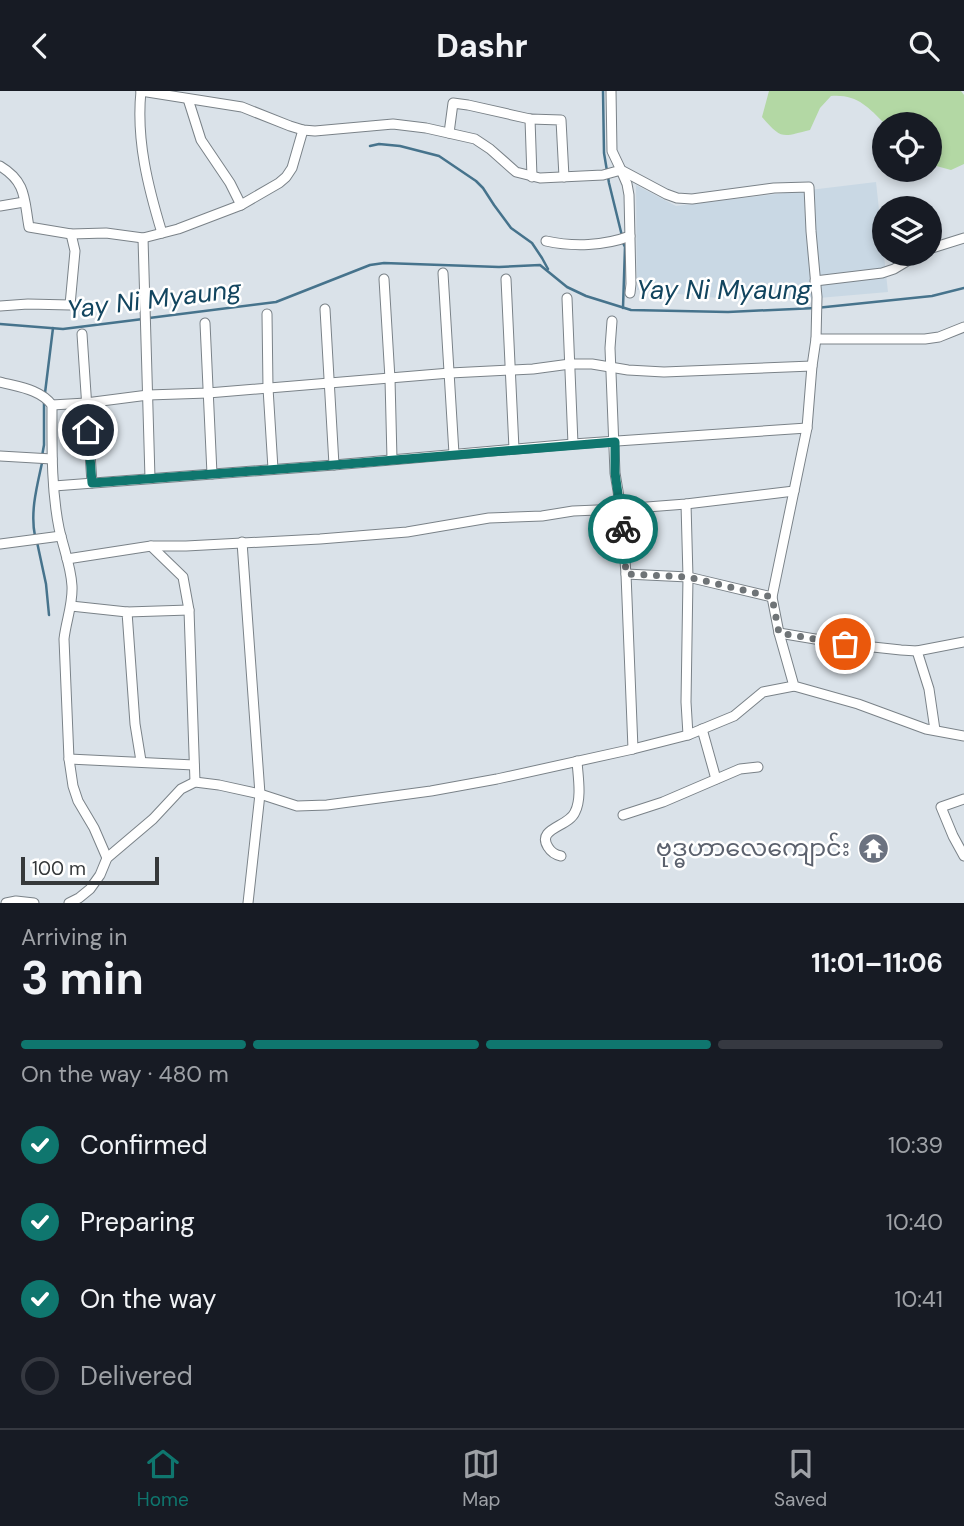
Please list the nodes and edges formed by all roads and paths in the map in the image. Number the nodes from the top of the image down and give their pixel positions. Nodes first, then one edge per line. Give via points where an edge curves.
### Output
1 (141, 91) edge
2 (611, 91) edge
3 (188, 99) junction
4 (530, 119) junction
5 (303, 130) junction
6 (449, 133) junction
7 (0, 166) edge
8 (621, 170) junction
9 (532, 177) junction
10 (564, 177) junction
11 (24, 202) junction
12 (241, 205) junction
13 (0, 206) edge
14 (162, 233) junction
15 (71, 235) junction
16 (143, 238) junction
17 (624, 238) junction
18 (964, 238) edge
19 (546, 241) dead end
20 (942, 245) edge
21 (899, 266) edge
22 (443, 273) dead end
23 (384, 279) dead end
24 (506, 279) dead end
25 (815, 281) junction
26 (630, 293) dead end
27 (567, 298) dead end
28 (0, 306) edge
29 (325, 309) dead end
30 (267, 314) dead end
31 (612, 321) dead end
32 (205, 323) dead end
33 (964, 327) edge
34 (82, 334) dead end
35 (817, 339) junction
36 (570, 364) junction
37 (611, 366) junction
38 (812, 366) junction
39 (510, 370) junction
40 (450, 373) junction
41 (390, 379) junction
42 (0, 382) edge
43 (329, 384) junction
44 (268, 388) junction
45 (208, 393) junction
46 (148, 395) junction
47 (86, 403) junction
48 (52, 405) junction
49 (807, 428) junction
50 (615, 442) junction
51 (573, 445) junction
52 (514, 449) junction
53 (454, 454) junction
54 (0, 456) edge
55 (52, 459) junction
56 (392, 459) junction
57 (334, 465) junction
58 (273, 469) junction
59 (212, 474) junction
60 (150, 478) junction
61 (92, 483) junction
62 (54, 486) junction
63 (794, 491) junction
64 (686, 503) junction
65 (621, 509) junction
66 (61, 535) junction
67 (242, 542) junction
68 (0, 544) edge
69 (151, 546) junction
70 (67, 559) junction
71 (626, 574) junction
72 (688, 577) junction
73 (772, 597) junction
74 (71, 607) junction
75 (189, 610) junction
76 (127, 612) junction
77 (779, 633) junction
78 (964, 642) edge
79 (917, 651) junction
80 (794, 686) junction
81 (702, 729) junction
82 (935, 730) junction
83 (688, 734) junction
84 (964, 736) edge
85 (633, 749) junction
86 (69, 759) junction
87 (141, 761) junction
88 (577, 761) junction
89 (194, 765) junction
90 (758, 767) dead end
91 (716, 779) junction
92 (195, 782) junction
93 (260, 794) junction
94 (964, 799) edge
95 (623, 815) dead end
96 (561, 856) dead end
97 (964, 856) edge
98 (107, 858) junction
99 (6, 903) edge
100 (34, 903) edge
101 (69, 903) edge
102 (248, 903) edge

1 - 3 street
1 - 14 street via 142,150
2 - 8 street via 612,151
3 - 5 street via 242,107
3 - 12 street via 201,140
4 - 6 street via 453,103
4 - 9 street
4 - 10 street via 561,120
5 - 6 street via 393,124
5 - 12 street via 286,177
6 - 9 street via 475,139 516,172
7 - 11 street via 23,188
8 - 10 street
8 - 17 street via 629,195
8 - 25 street via 685,199 809,187
9 - 10 street
11 - 13 street
11 - 15 street via 29,227
12 - 14 street
14 - 16 street
15 - 16 street
15 - 28 street via 75,251 70,305
16 - 46 street
17 - 19 street via 580,245
17 - 26 street
18 - 20 street
21 - 25 street via 882,274
22 - 40 street
23 - 41 street
24 - 39 street
25 - 35 street
27 - 36 street
29 - 43 street
30 - 44 street
31 - 37 street
32 - 45 street
33 - 35 street via 925,339
34 - 47 street
35 - 38 street
36 - 37 street
36 - 39 street
36 - 51 street
37 - 38 street via 664,372
37 - 50 street
38 - 49 street
39 - 40 street
39 - 52 street
40 - 41 street
40 - 53 street
41 - 43 street
41 - 56 street
42 - 48 street via 40,394
43 - 44 street
43 - 57 street
44 - 45 street
44 - 58 street
45 - 46 street
45 - 59 street
46 - 47 street
46 - 60 street
47 - 48 street
47 - 61 street
48 - 55 street
49 - 50 street
49 - 63 street
50 - 51 street
50 - 65 street
51 - 52 street
52 - 53 street
53 - 56 street
54 - 55 street
55 - 62 street
56 - 57 street
57 - 58 street
58 - 59 street
59 - 60 street
60 - 61 street
61 - 62 street
62 - 66 street
63 - 64 street
63 - 73 street
64 - 65 street
64 - 72 street
65 - 67 street via 489,518 407,532
65 - 71 street
66 - 68 street
66 - 70 street
67 - 69 street
67 - 93 street
69 - 70 street
69 - 75 street via 183,577
70 - 74 street
71 - 72 street
71 - 85 street
72 - 73 street
72 - 83 street
73 - 77 street
74 - 76 street
74 - 86 street via 64,639
75 - 76 street
75 - 89 street
76 - 87 street
77 - 79 street
77 - 80 street
78 - 79 street
79 - 82 street
80 - 81 street via 763,692 734,716
80 - 82 street
81 - 83 street
81 - 91 street
82 - 84 street
83 - 85 street
85 - 88 street
86 - 87 street
86 - 98 street via 78,801
87 - 89 street
88 - 93 street via 497,779 327,805 297,806
88 - 96 street via 576,812 546,837 549,849
89 - 92 street
90 - 91 street
91 - 95 street
92 - 93 street
92 - 98 street via 181,789
93 - 102 street
94 - 97 street via 941,807
98 - 101 street via 90,889
99 - 100 street

